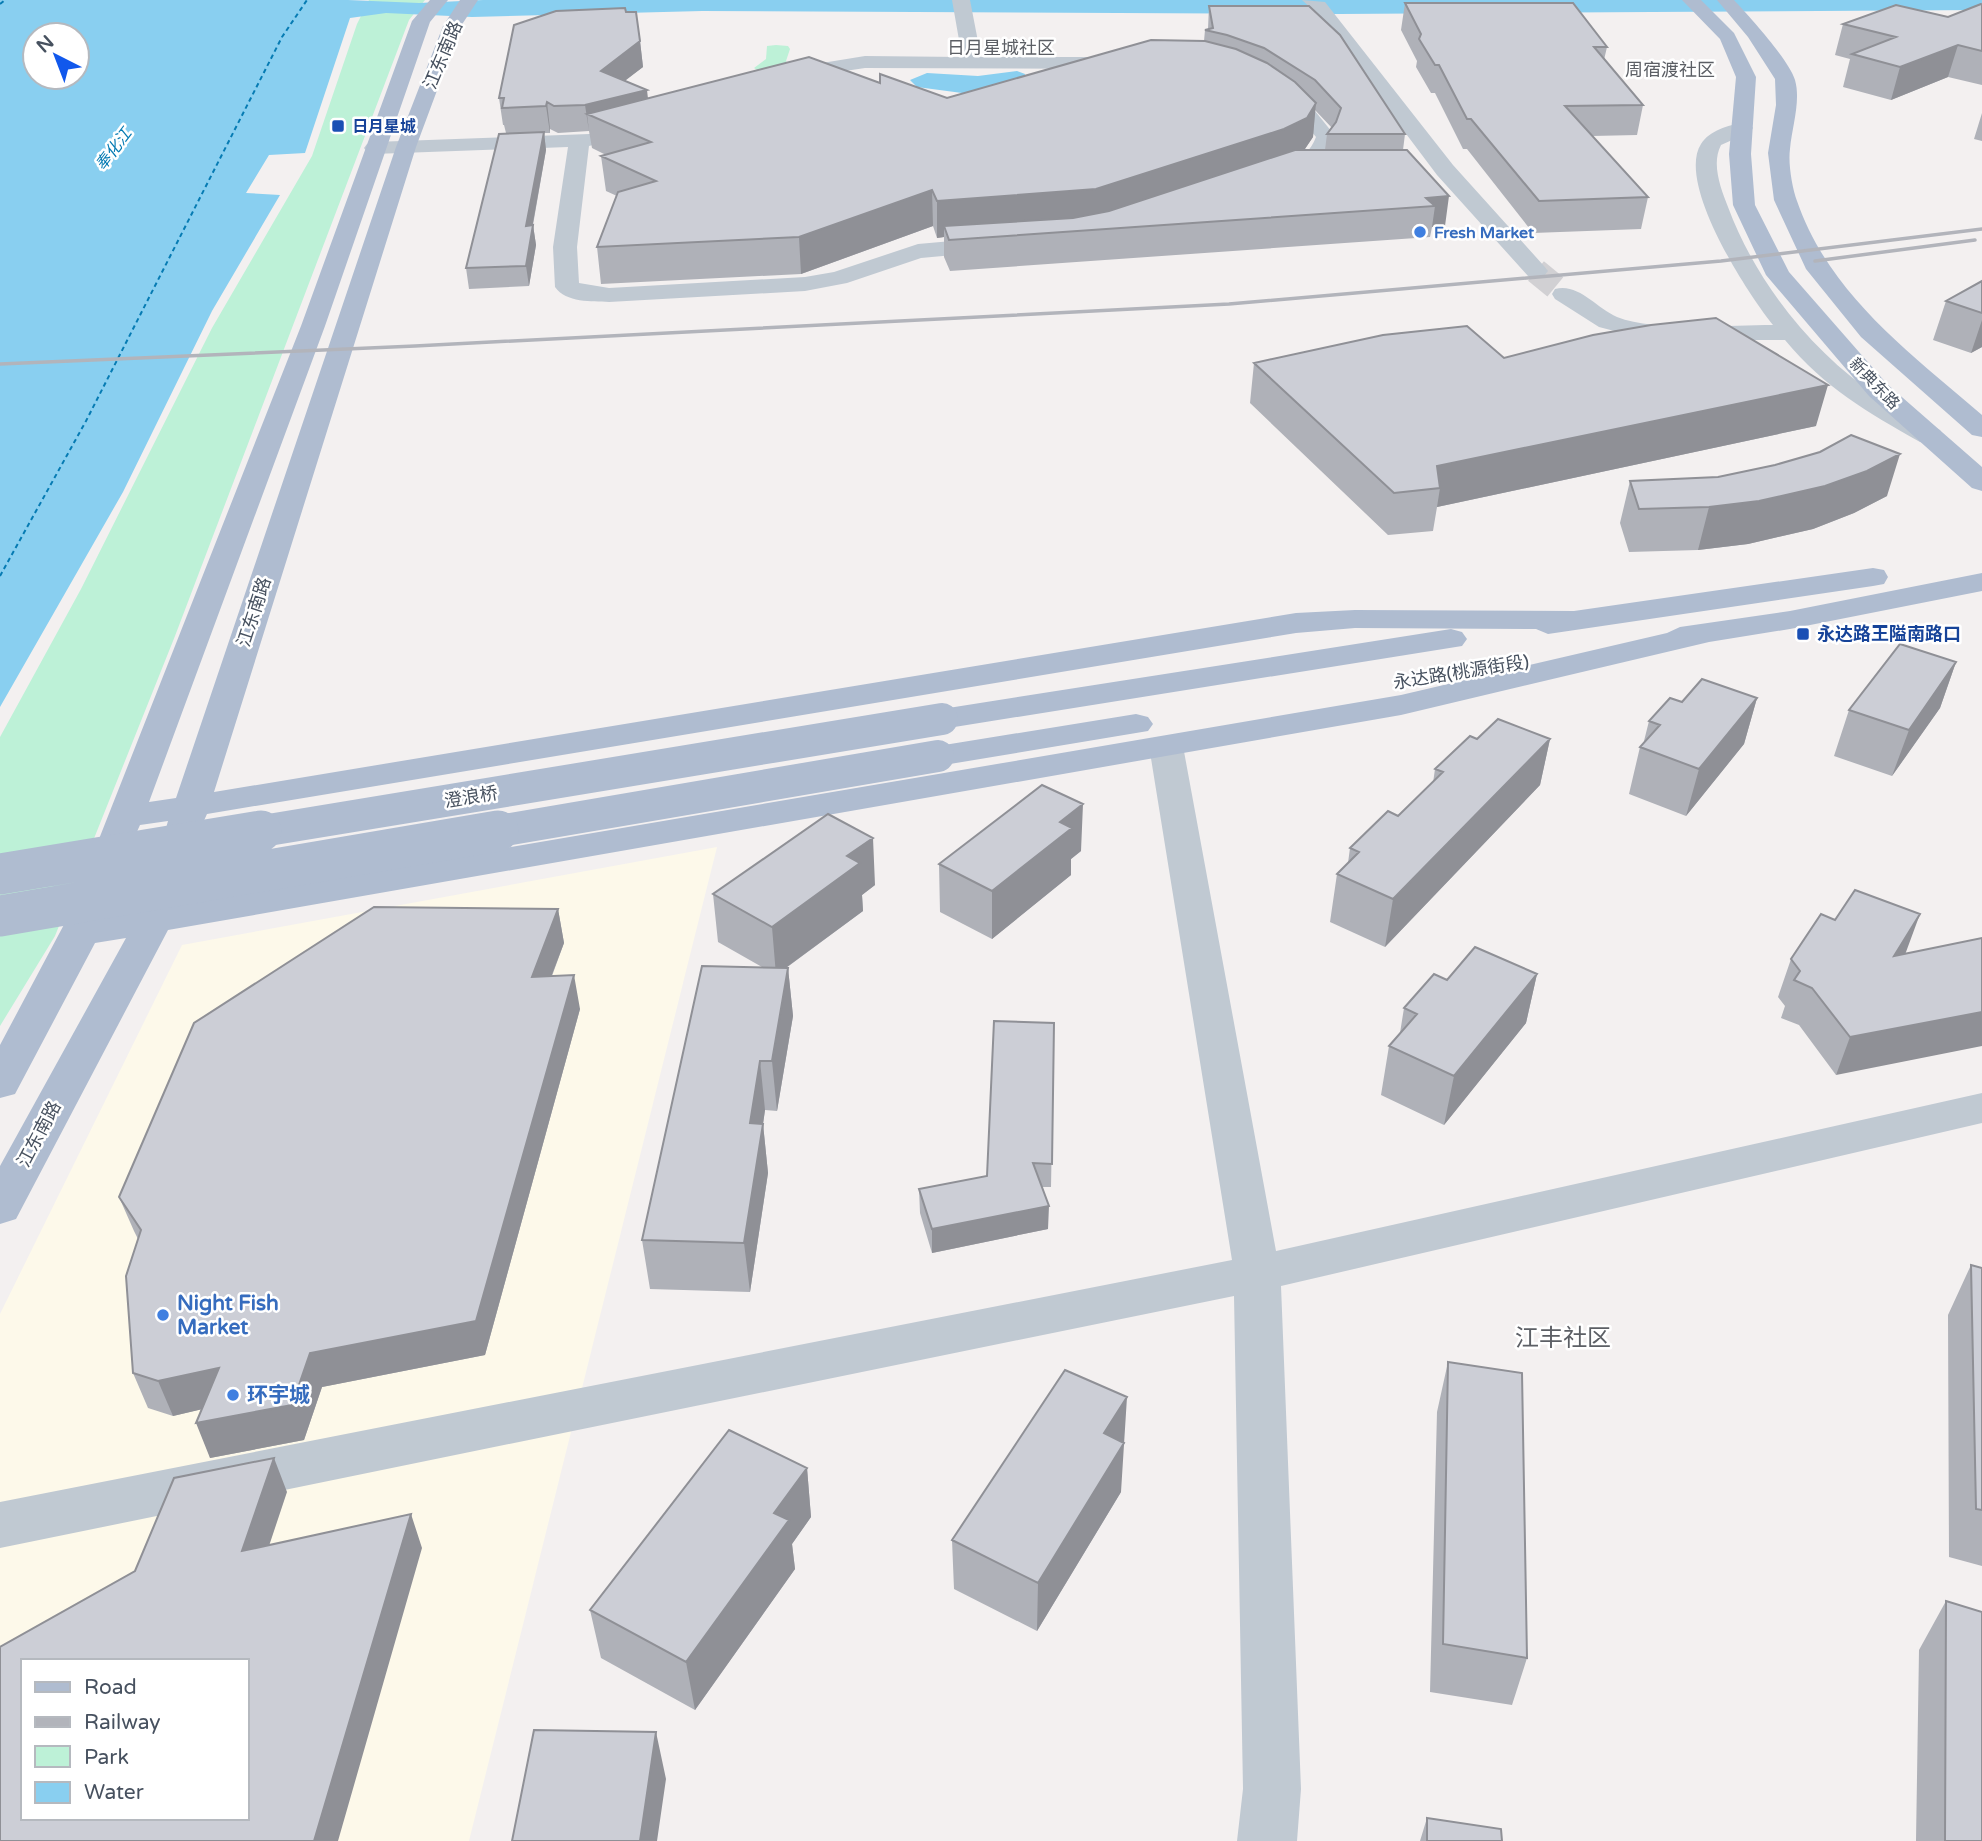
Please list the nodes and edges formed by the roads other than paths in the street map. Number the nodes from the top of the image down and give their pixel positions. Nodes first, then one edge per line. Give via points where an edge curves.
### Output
1 (439, 0) edge
2 (469, 0) edge
3 (1691, 0) edge
4 (962, 6) edge
5 (1319, 8) edge
6 (1731, 8) edge
7 (973, 63) junction
8 (1136, 63) edge
9 (1255, 82) edge
10 (766, 87) edge
11 (660, 122) edge
12 (1742, 128) junction
13 (579, 140) junction
14 (406, 146) junction
15 (374, 148) junction
16 (1329, 170) edge
17 (1419, 170) edge
18 (1445, 170) junction
19 (1290, 171) junction
20 (1257, 181) edge
21 (1020, 243) edge
22 (1536, 271) tunnel mouth
23 (1564, 294) tunnel mouth
24 (1791, 333) junction
25 (1982, 429) edge
26 (1930, 436) junction
27 (1982, 482) edge
28 (1982, 557) edge
29 (1982, 582) edge
30 (1573, 621) junction
31 (1703, 634) junction
32 (942, 719) joint
33 (1166, 746) junction
34 (190, 807) junction
35 (125, 817) junction
36 (0, 874) edge
37 (0, 916) edge
38 (154, 921) junction
39 (81, 933) junction
40 (0, 1083) edge
41 (1982, 1108) edge
42 (0, 1207) edge
43 (1257, 1273) junction
44 (0, 1525) edge
45 (1267, 1841) edge

1 - 15 main road, 江东南路 via 421,21
2 - 14 main road, 江东南路 via 453,26
3 - 12 main road, 新典东路 via 1728,37 1746,76
4 - 7 street
5 - 18 street
6 - 25 main road via 1785,79 1779,153 1785,200 1818,270 1870,332
7 - 8 street
7 - 10 street via 847,64
9 - 19 street via 1308,115 1326,137 1315,158
11 - 13 street
12 - 24 street via 1716,138 1707,150 1706,179 1755,285
12 - 26 main road, 新典东路 via 1744,205 1778,275 1878,390
13 - 14 street
13 - 21 street via 565,247 567,287 580,293 805,284 839,278 918,251
14 - 15 street
14 - 34 main road, 江东南路
15 - 35 main road, 江东南路 via 313,327
16 - 19 street
17 - 18 street
18 - 22 street
19 - 20 street
23 - 24 street via 1608,322 1649,332
24 - 26 street via 1862,398
26 - 27 main road, 新典东路
28 - 30 main road, 永达路(桃源街段) via 1816,587
29 - 31 main road, 永达路(桃源街段)
30 - 32 main road, 永达路(桃源街段)
30 - 34 main road via 1296,623
31 - 33 main road via 1401,705
31 - 37 main road, 永达路(桃源街段), bridge via 938,756
32 - 36 main road, 澄浪桥, bridge
33 - 38 main road
33 - 43 street
34 - 35 main road
34 - 38 main road, 江东南路
35 - 39 main road, 江东南路
38 - 39 main road
38 - 42 main road, 江东南路
39 - 40 main road, 江东南路
41 - 43 street
43 - 44 street
43 - 45 street via 1272,1789

